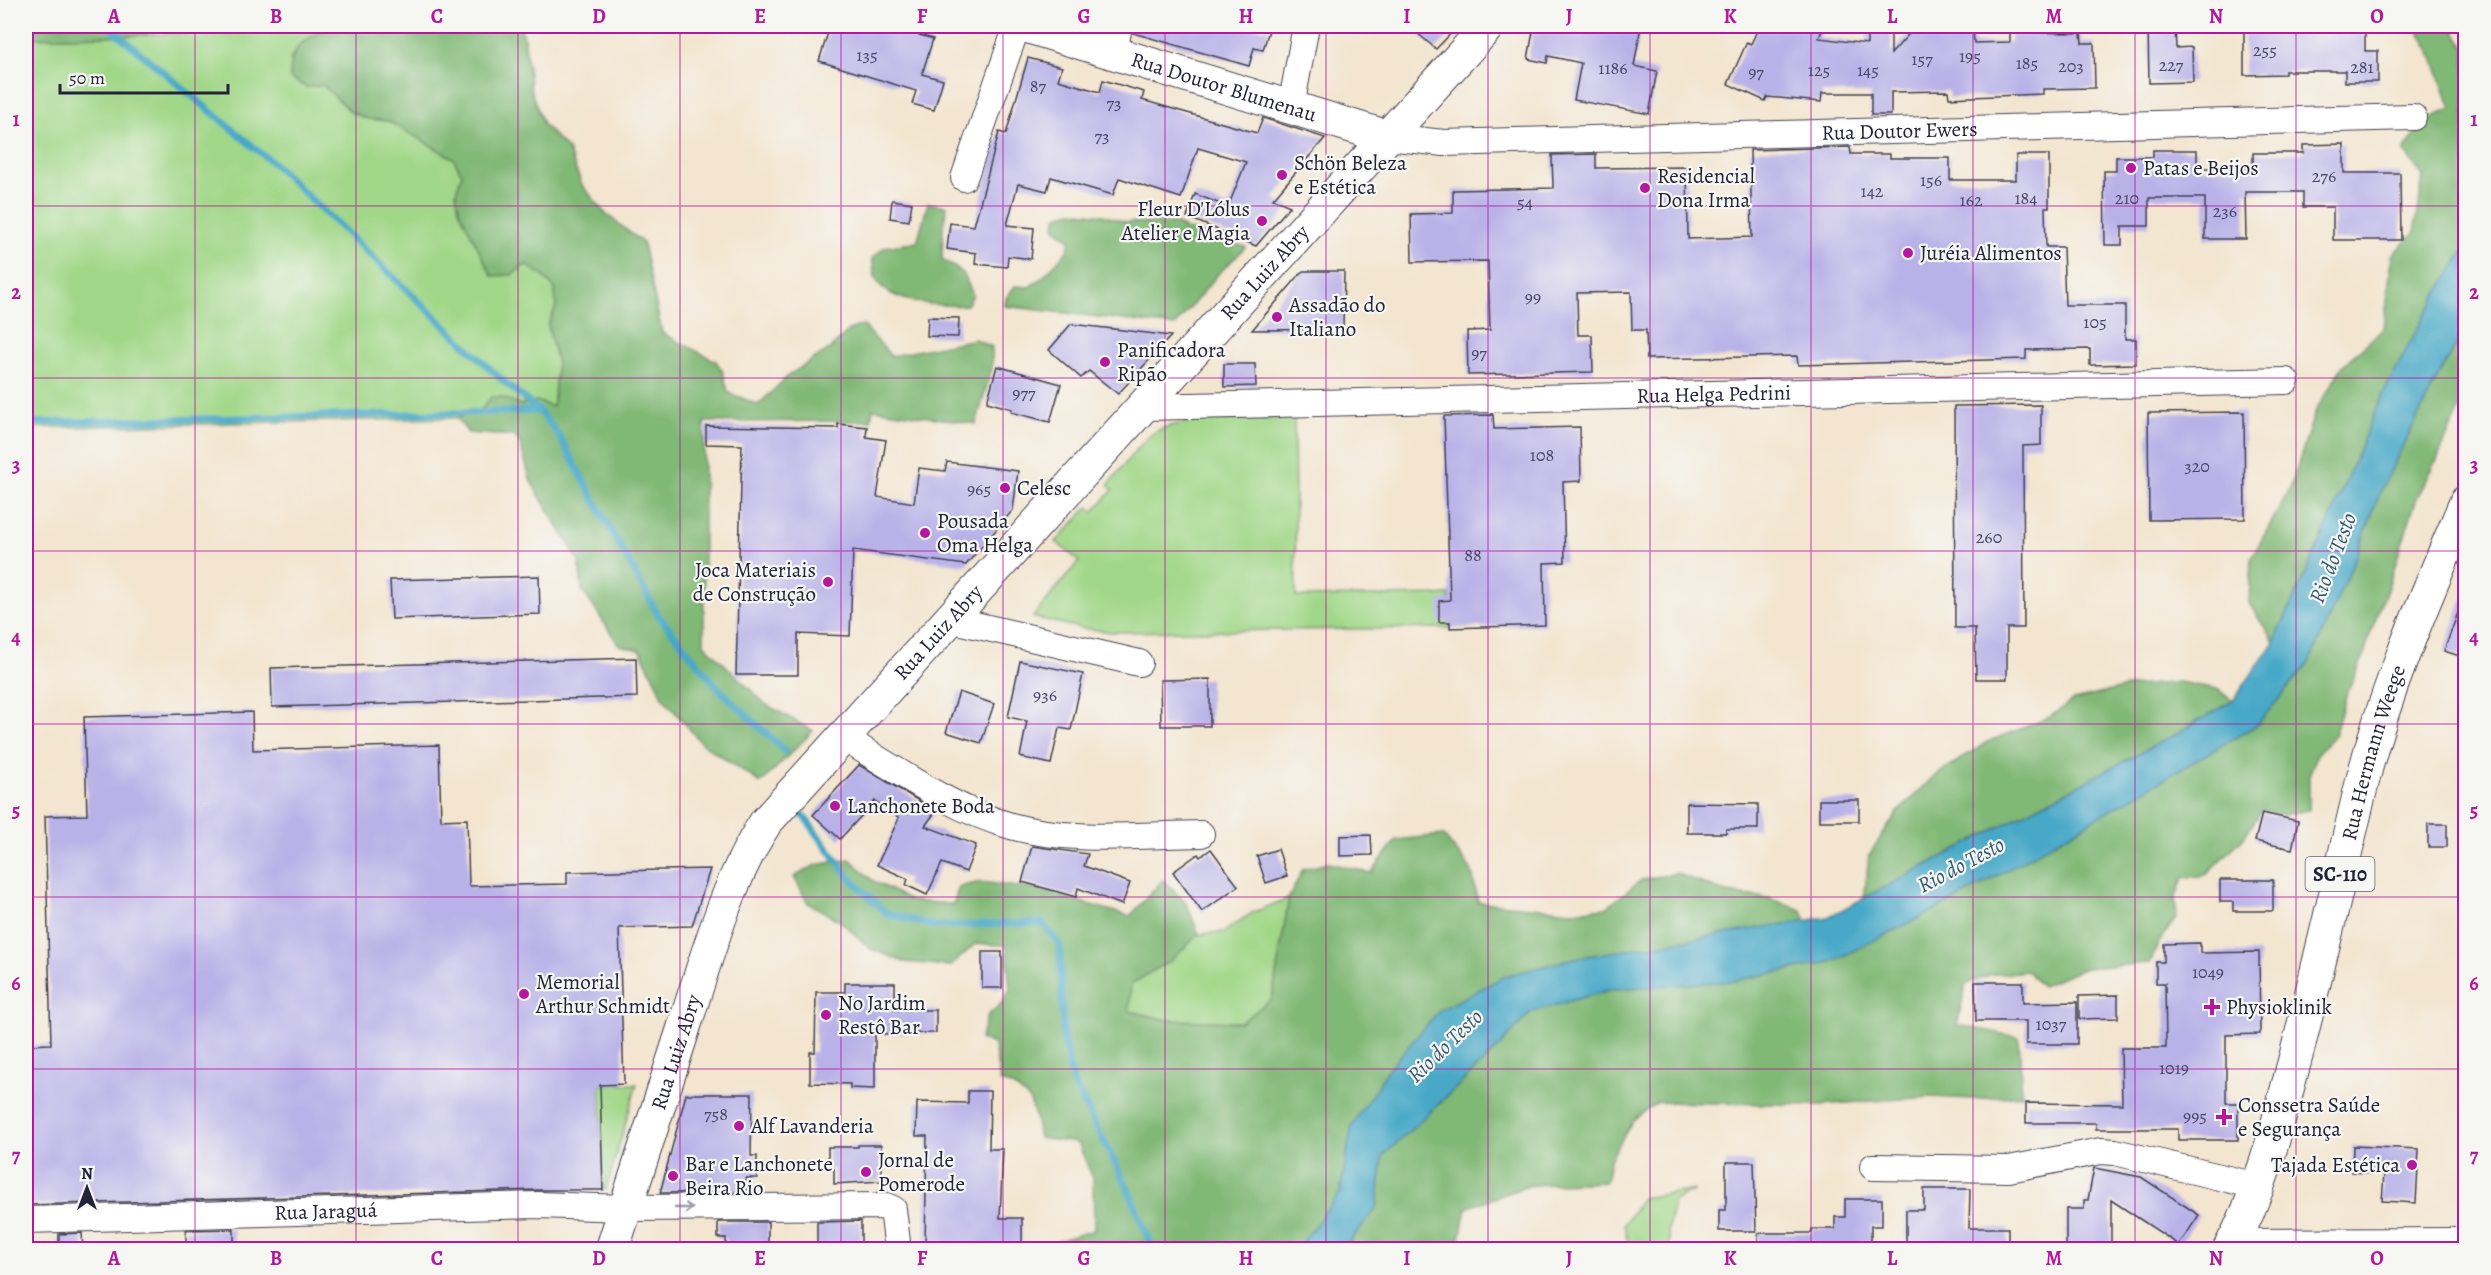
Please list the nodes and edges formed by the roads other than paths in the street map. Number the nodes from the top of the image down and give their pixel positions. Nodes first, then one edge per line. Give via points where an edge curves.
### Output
1 (1017, 26) edge
2 (1026, 26) edge
3 (1306, 26) edge
4 (1488, 26) edge
5 (1117, 39) edge
6 (1291, 107) junction
7 (2413, 117) dead end
8 (1387, 137) junction
9 (964, 178) dead end
10 (2286, 381) dead end
11 (1142, 406) junction
12 (2466, 502) edge
13 (949, 619) junction
14 (1139, 663) dead end
15 (842, 737) junction
16 (1201, 834) dead end
17 (1873, 1167) dead end
18 (2257, 1186) junction
19 (625, 1208) junction
20 (26, 1220) edge
21 (2466, 1241) edge
22 (2231, 1246) edge
23 (613, 1248) edge
24 (898, 1250) edge

1 - 9 street
2 - 5 main road, Rua Doutor Blumenau
3 - 6 street
4 - 8 main road, Rua Luiz Abry
5 - 6 main road, Rua Doutor Blumenau
6 - 8 main road, Rua Doutor Blumenau
7 - 8 street, Rua Doutor Ewers via 1444,143
8 - 11 main road, Rua Luiz Abry
10 - 11 street, Rua Helga Pedrini
11 - 13 main road, Rua Luiz Abry
12 - 18 main road, Rua Hermann Weege / SC-110 via 2376,728 2291,1076
13 - 14 street
13 - 15 main road, Rua Luiz Abry
15 - 16 street via 951,802 1011,826 1077,836
15 - 19 main road, Rua Luiz Abry via 766,822 745,856
17 - 18 street via 2009,1169 2101,1151
18 - 22 main road, Rua Hermann Weege / SC-110
19 - 20 street, Rua Jaraguá via 538,1204
19 - 23 main road, Rua Luiz Abry
19 -> 24 street, Rua Jaraguá via 886,1206 893,1209
21 - 22 street

